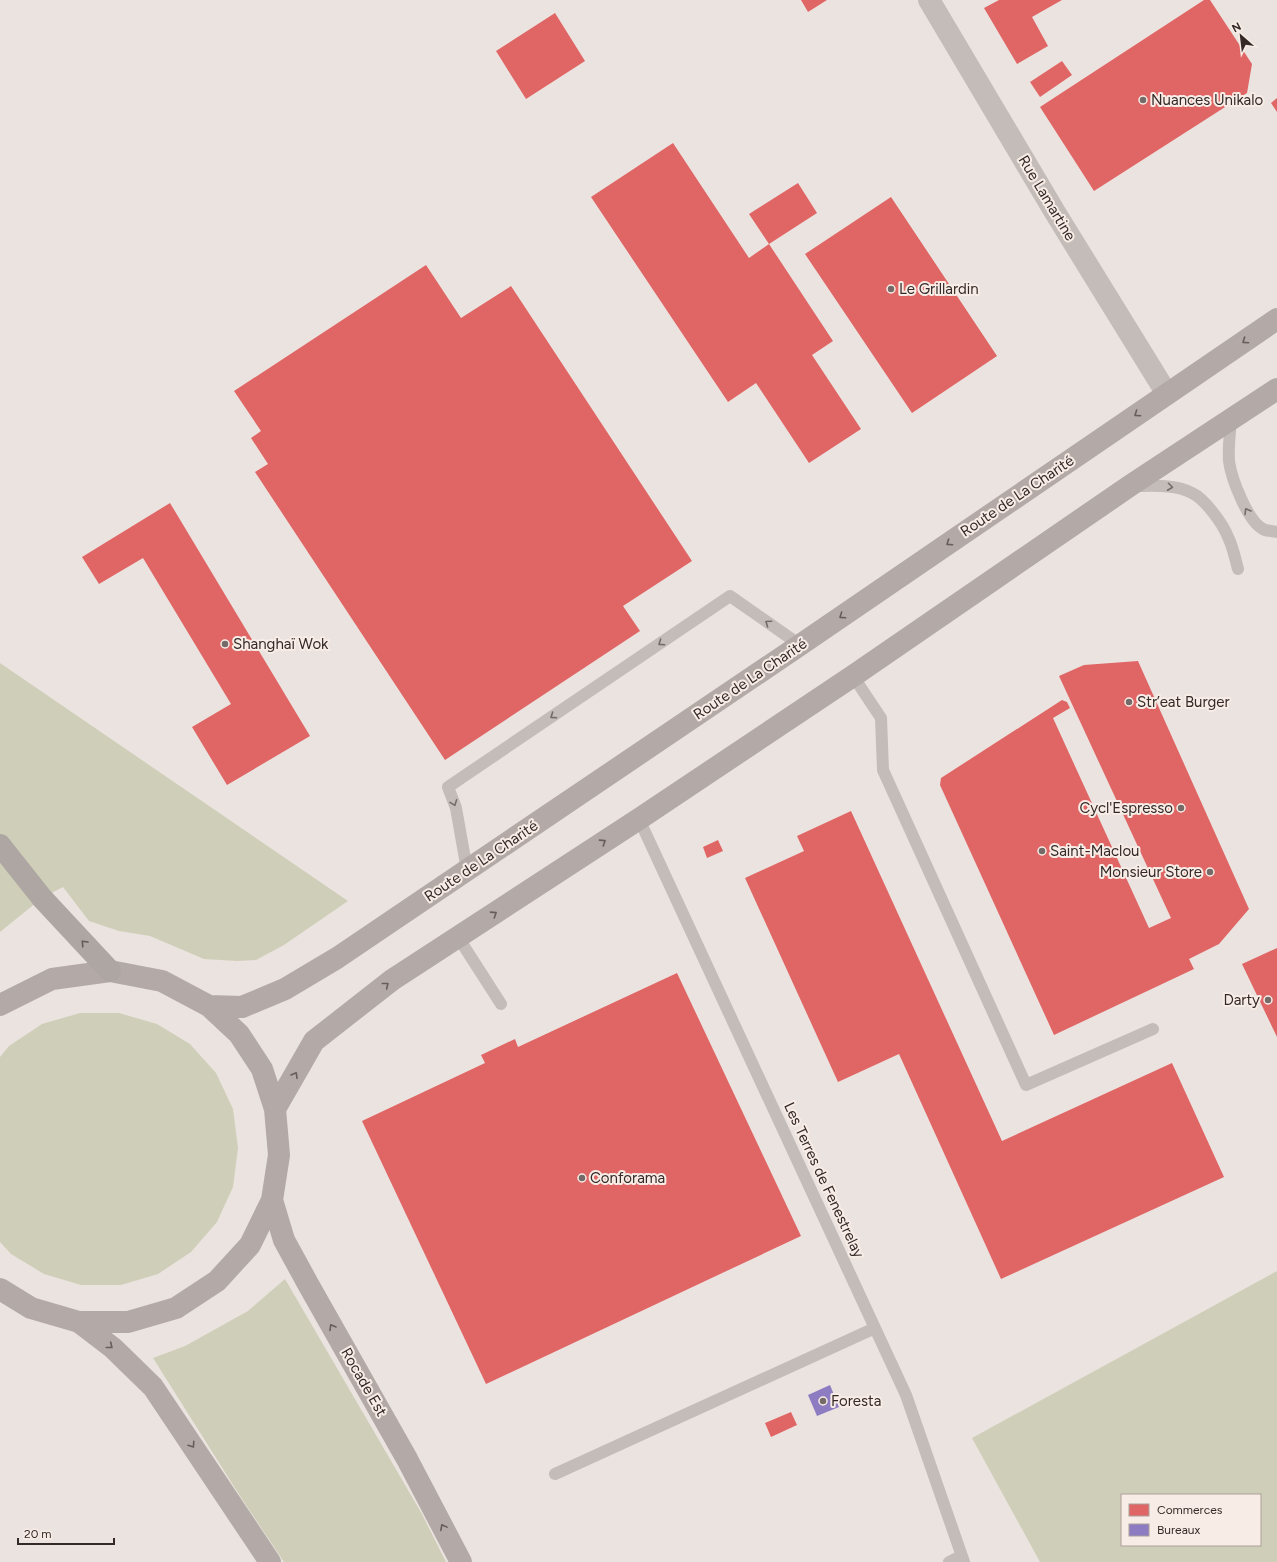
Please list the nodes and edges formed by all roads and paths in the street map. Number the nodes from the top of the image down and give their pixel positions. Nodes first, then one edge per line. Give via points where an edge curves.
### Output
1 (929, 0) edge
2 (1277, 319) edge
3 (1277, 389) edge
4 (1167, 394) junction
5 (1231, 420) junction
6 (1131, 486) junction
7 (1277, 532) edge
8 (1238, 569) dead end
9 (800, 645) junction
10 (853, 676) junction
11 (639, 818) junction
12 (0, 845) edge
13 (467, 870) junction
14 (458, 937) junction
15 (110, 971) junction
16 (501, 1004) dead end
17 (0, 1005) edge
18 (209, 1006) junction
19 (1153, 1029) dead end
20 (276, 1109) junction
21 (272, 1200) junction
22 (0, 1289) edge
23 (79, 1322) junction
24 (875, 1328) junction
25 (555, 1474) dead end
26 (963, 1559) edge
27 (270, 1562) edge
28 (462, 1562) edge
29 (949, 1562) edge

1 - 4 street, Rue Lamartine
2 -> 4 main road, Route de La Charité
3 - 5 main road
4 -> 9 main road, Route de La Charité
5 - 6 main road
7 -> 5 lane via 1264,530 1253,520 1240,500 1229,461
6 -> 8 lane via 1172,487 1192,493 1206,503 1228,535
6 - 10 main road
9 - 13 main road, Route de La Charité
9 -> 13 lane via 730,596 448,787 456,808
10 - 11 main road
10 - 19 lane via 881,718 884,770 1026,1084
14 -> 11 main road
11 - 24 lane, Les Terres de Fenestrelay
15 -> 12 highway via 42,898
13 - 18 main road, Route de La Charité via 285,990 242,1007
14 - 16 lane
20 -> 14 main road via 314,1041 392,980
15 - 17 main road via 52,979
15 - 18 main road via 162,981
18 - 20 main road via 239,1034 247,1046 262,1070
20 - 21 main road via 280,1155
21 - 23 main road via 250,1245 218,1281 194,1297 176,1308 128,1322
28 -> 21 main road, Rocade Est via 407,1458 284,1240
22 - 23 main road via 31,1308
23 -> 27 main road via 113,1348 153,1387
24 - 25 lane
24 - 26 lane, Les Terres de Fenestrelay via 906,1395
26 - 29 lane

